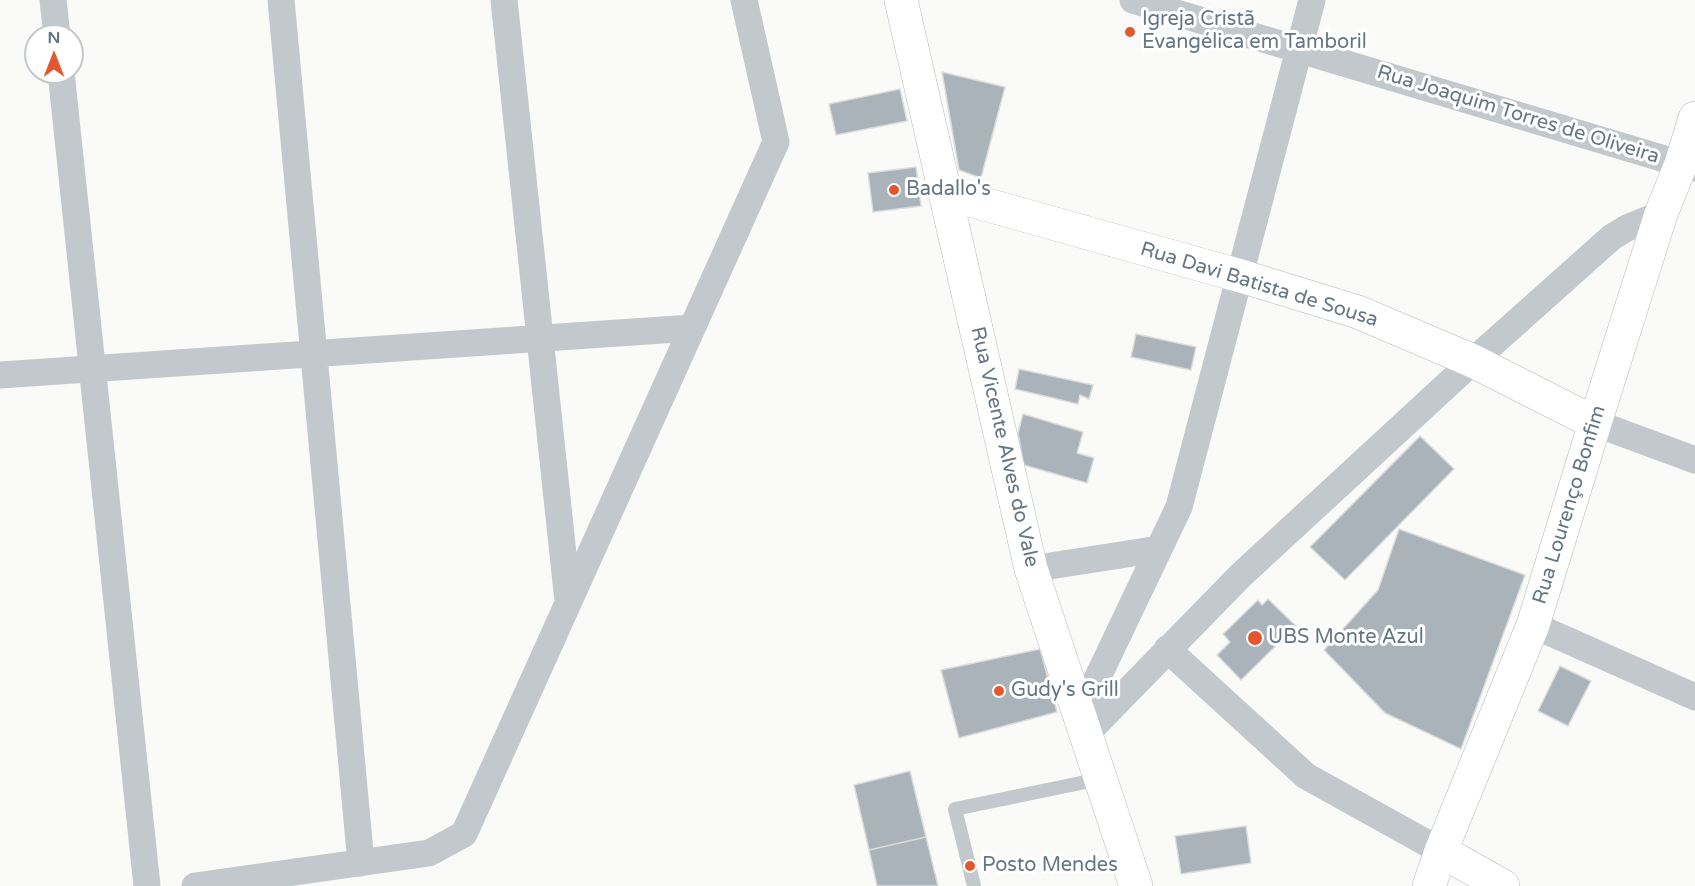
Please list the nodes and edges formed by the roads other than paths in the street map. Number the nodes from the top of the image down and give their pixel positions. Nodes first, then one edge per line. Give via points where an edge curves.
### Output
1 (53, 0) edge
2 (281, 0) edge
3 (504, 0) edge
4 (744, 0) edge
5 (901, 0) edge
6 (1133, 0) edge
7 (1312, 0) edge
8 (56, 24) edge
9 (1299, 50) junction
10 (62, 84) edge
11 (1695, 118) edge
12 (1688, 166) edge
13 (945, 193) junction
14 (1661, 214) junction
15 (1241, 276) junction
16 (692, 328) junction
17 (540, 338) junction
18 (314, 353) junction
19 (1473, 361) junction
20 (93, 369) junction
21 (0, 375) edge
22 (1594, 423) junction
23 (1695, 460) edge
24 (1159, 549) junction
25 (1031, 569) junction
26 (568, 602) junction
27 (1533, 625) junction
28 (1167, 649) junction
29 (1695, 697) edge
30 (1085, 735) junction
31 (1100, 779) junction
32 (1441, 851) junction
33 (361, 863) junction
34 (147, 886) edge
35 (195, 886) edge
36 (974, 886) edge
37 (1136, 886) edge
38 (1429, 886) edge
39 (1503, 886) edge

1 - 8 street
2 - 18 street
3 - 17 street
4 - 16 street via 776,142
5 - 13 street, Rua Vicente Alves do Vale
6 - 9 street, Rua Joaquim Torres de Oliveira
7 - 9 street
9 - 12 street, Rua Joaquim Torres de Oliveira
9 - 15 street
10 - 20 street
11 - 12 street, Rua Lourenço Bonfim
12 - 14 street, Rua Lourenço Bonfim
13 - 15 street, Rua Davi Batista de Sousa
13 - 25 street, Rua Vicente Alves do Vale
14 - 19 street via 1612,237
14 - 22 street, Rua Lourenço Bonfim
15 - 19 street, Rua Davi Batista de Sousa via 1358,312
15 - 24 street via 1179,507
16 - 17 street
16 - 26 street
17 - 18 street
17 - 26 street
18 - 20 street
18 - 33 street
19 - 22 street, Rua Davi Batista de Sousa
19 - 28 street via 1240,576
20 - 21 street
20 - 34 street
22 - 23 street, Rua Davi Batista de Sousa
22 - 27 street, Rua Lourenço Bonfim
24 - 25 street
24 - 30 street via 1096,681
25 - 30 street, Rua Vicente Alves do Vale
26 - 33 street via 464,834 429,853
27 - 29 street
27 - 32 street, Rua Lourenço Bonfim
28 - 30 street
28 - 32 street via 1306,776
30 - 31 street, Rua Vicente Alves do Vale
31 - 36 lane via 956,809
31 - 37 street, Rua Vicente Alves do Vale
32 - 38 street, Rua Lourenço Bonfim
32 - 39 street
33 - 35 street

